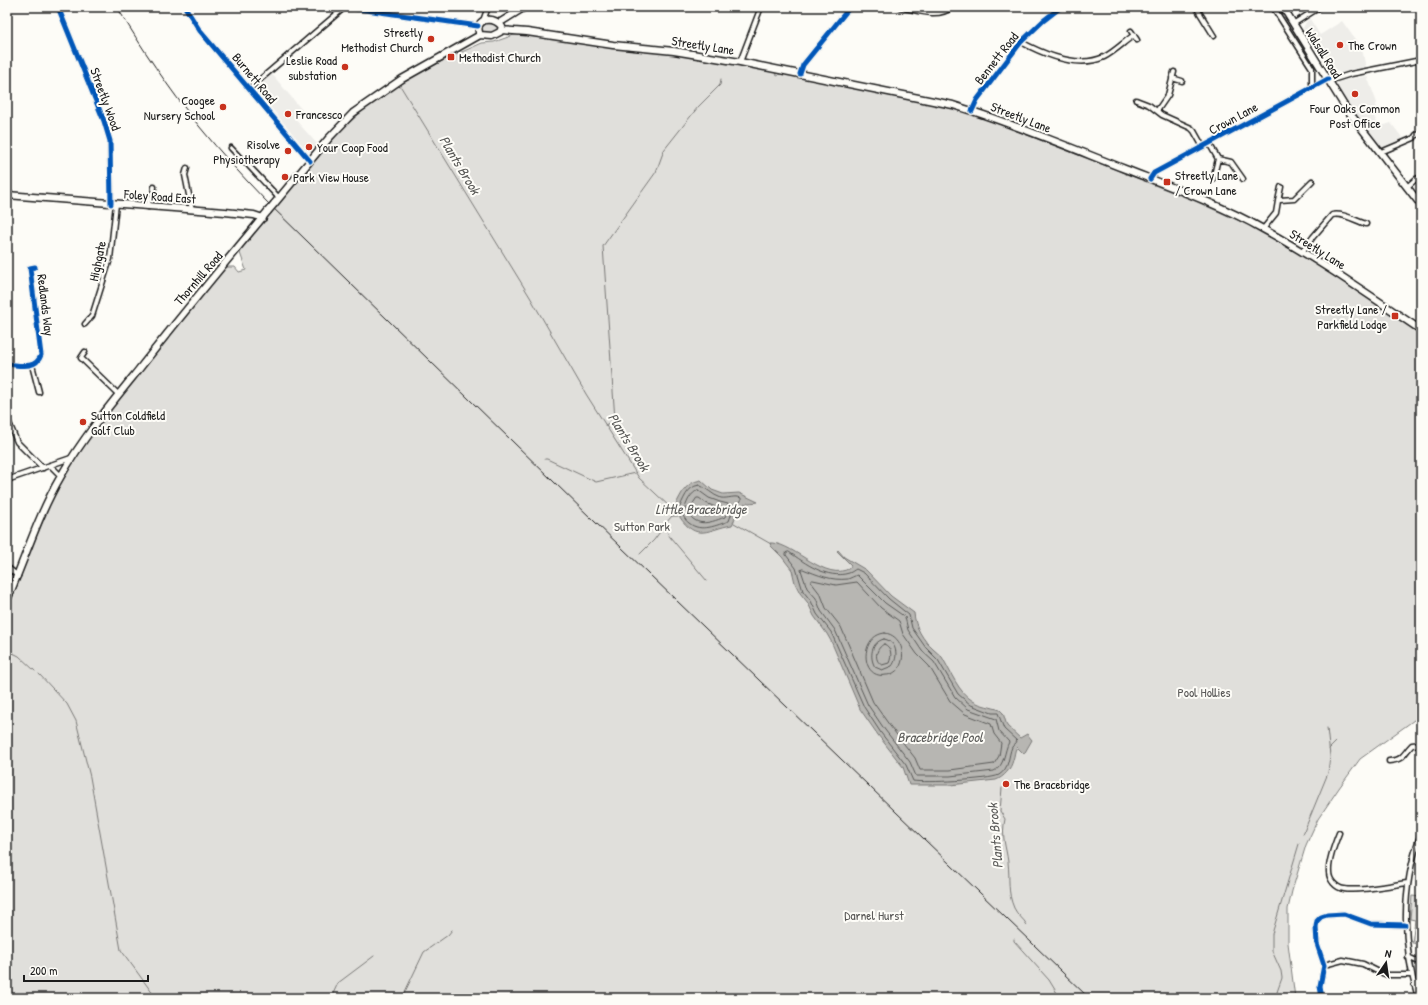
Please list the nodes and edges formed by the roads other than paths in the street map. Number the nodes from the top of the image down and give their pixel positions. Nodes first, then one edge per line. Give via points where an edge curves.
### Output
1 (58, 7) edge
2 (185, 7) edge
3 (345, 7) edge
4 (488, 7) edge
5 (524, 7) edge
6 (761, 7) edge
7 (850, 7) edge
8 (900, 7) edge
9 (952, 7) edge
10 (1061, 7) edge
11 (1196, 7) edge
12 (1273, 7) edge
13 (1283, 7) edge
14 (1320, 7) edge
15 (483, 21) junction
16 (499, 23) junction
17 (1293, 24) junction
18 (478, 26) junction
19 (501, 30) junction
20 (1131, 31) dead end
21 (480, 35) junction
22 (1134, 35) junction
23 (1214, 36) dead end
24 (1138, 40) dead end
25 (1021, 42) junction
26 (1421, 60) edge
27 (740, 62) junction
28 (1174, 72) dead end
29 (800, 74) junction
30 (1172, 78) junction
31 (1328, 80) junction
32 (1182, 81) dead end
33 (1313, 87) junction
34 (250, 88) junction
35 (1136, 100) dead end
36 (1142, 102) junction
37 (1139, 107) dead end
38 (972, 110) junction
39 (1157, 111) junction
40 (1421, 134) edge
41 (1209, 143) junction
42 (1203, 146) junction
43 (231, 148) dead end
44 (1380, 152) junction
45 (1218, 159) junction
46 (310, 161) junction
47 (245, 163) dead end
48 (249, 166) dead end
49 (187, 168) dead end
50 (1421, 177) edge
51 (1150, 179) junction
52 (1213, 179) dead end
53 (1243, 179) dead end
54 (1312, 181) dead end
55 (154, 187) dead end
56 (1281, 187) dead end
57 (1407, 187) junction
58 (7, 195) edge
59 (279, 198) junction
60 (1278, 202) junction
61 (113, 204) junction
62 (1421, 205) edge
63 (148, 207) junction
64 (192, 210) junction
65 (263, 218) junction
66 (1366, 224) dead end
67 (1263, 228) junction
68 (1302, 252) junction
69 (30, 268) dead end
70 (85, 316) dead end
71 (89, 319) junction
72 (85, 324) dead end
73 (1421, 330) edge
74 (85, 352) dead end
75 (7, 364) edge
76 (32, 365) junction
77 (39, 392) dead end
78 (118, 394) junction
79 (7, 418) edge
80 (72, 458) junction
81 (50, 465) junction
82 (43, 468) junction
83 (61, 476) junction
84 (7, 480) edge
85 (7, 567) edge
86 (18, 576) junction
87 (7, 600) edge
88 (1421, 744) edge
89 (1389, 761) dead end
90 (1339, 833) dead end
91 (1421, 833) edge
92 (1331, 836) dead end
93 (1337, 838) junction
94 (1408, 883) junction
95 (1405, 925) junction
96 (1408, 957) junction
97 (1421, 963) edge
98 (1324, 965) junction
99 (1411, 974) junction
100 (1421, 981) edge
101 (1414, 984) junction
102 (1418, 997) edge
103 (1322, 998) edge
104 (1410, 998) edge

1 - 61 street, Streetly Wood via 110,142
2 - 34 street, Burnett Road via 200,31
3 - 18 street
3 - 34 street
4 - 15 street
5 - 16 main road
6 - 27 street
7 - 29 street via 803,65
8 - 9 street via 937,13
10 - 25 street, Bennett Road
11 - 23 street
12 - 33 street, Walsall Road via 1312,68
13 - 17 main road, Walsall Road
14 - 17 street
15 - 16 main road
15 - 18 main road
16 - 19 main road
17 - 31 main road, Walsall Road
18 - 21 main road
19 - 21 main road via 495,36
19 - 27 main road, Streetly Lane via 674,51
20 - 22 street
21 - 46 main road, Thornhill Road via 402,79 362,106
22 - 24 street
22 - 25 street via 1104,57 1073,62
25 - 38 street, Bennett Road
26 - 31 street, Crown Lane
27 - 29 main road, Streetly Lane
28 - 30 street
29 - 38 main road, Streetly Lane
30 - 32 street
30 - 39 street via 1168,95
31 - 33 street, Crown Lane
31 - 44 main road, Walsall Road
33 - 41 street, Crown Lane
34 - 46 street, Burnett Road
35 - 36 street
36 - 37 street
36 - 39 street
38 - 51 main road, Streetly Lane
39 - 42 street via 1191,128
40 - 44 street
41 - 42 street, Crown Lane
41 - 45 street
42 - 51 street, Crown Lane via 1154,173
43 - 47 street
44 - 57 main road, Walsall Road
45 - 52 street
45 - 53 street via 1231,162
46 - 59 main road, Thornhill Road
48 - 59 street
49 - 64 street via 185,175
50 - 57 street
51 - 67 main road, Streetly Lane via 1209,202
54 - 60 street via 1294,199
55 - 63 street
56 - 60 street
57 - 62 main road, Walsall Road
58 - 61 main road, Foley Road East
59 - 65 main road, Thornhill Road, bridge
60 - 67 street via 1276,213
61 - 63 main road, Foley Road East
61 - 71 street, Highgate via 110,259
63 - 64 main road, Foley Road East
64 - 65 main road, Foley Road East
65 - 78 main road, Thornhill Road via 191,302
66 - 68 street via 1342,215 1332,215
67 - 68 main road, Streetly Lane
68 - 73 main road, Streetly Lane
69 - 76 street, Redlands Way via 40,350 39,359
70 - 71 street
71 - 72 street, Highgate
74 - 78 street via 81,358
75 - 76 street
76 - 77 street
78 - 80 main road, Thornhill Road
79 - 82 street via 18,442
80 - 81 street
80 - 83 main road, Thornhill Road
81 - 82 street
81 - 83 street
82 - 84 street
83 - 86 main road, Thornhill Road via 42,514
85 - 86 street
86 - 87 main road, Thornhill Road
88 - 89 street via 1412,745 1397,761
90 - 93 street
91 - 94 street
92 - 93 street
93 - 94 street via 1329,871 1336,886 1344,889 1364,889
94 - 95 street
95 - 96 street
95 - 98 street via 1371,924 1344,914 1321,917 1317,921 1317,944
96 - 97 street
96 - 99 street
98 - 99 street via 1343,960 1363,964 1388,975
98 - 103 street via 1320,986
99 - 101 street
100 - 101 street
101 - 102 street
102 - 104 street

